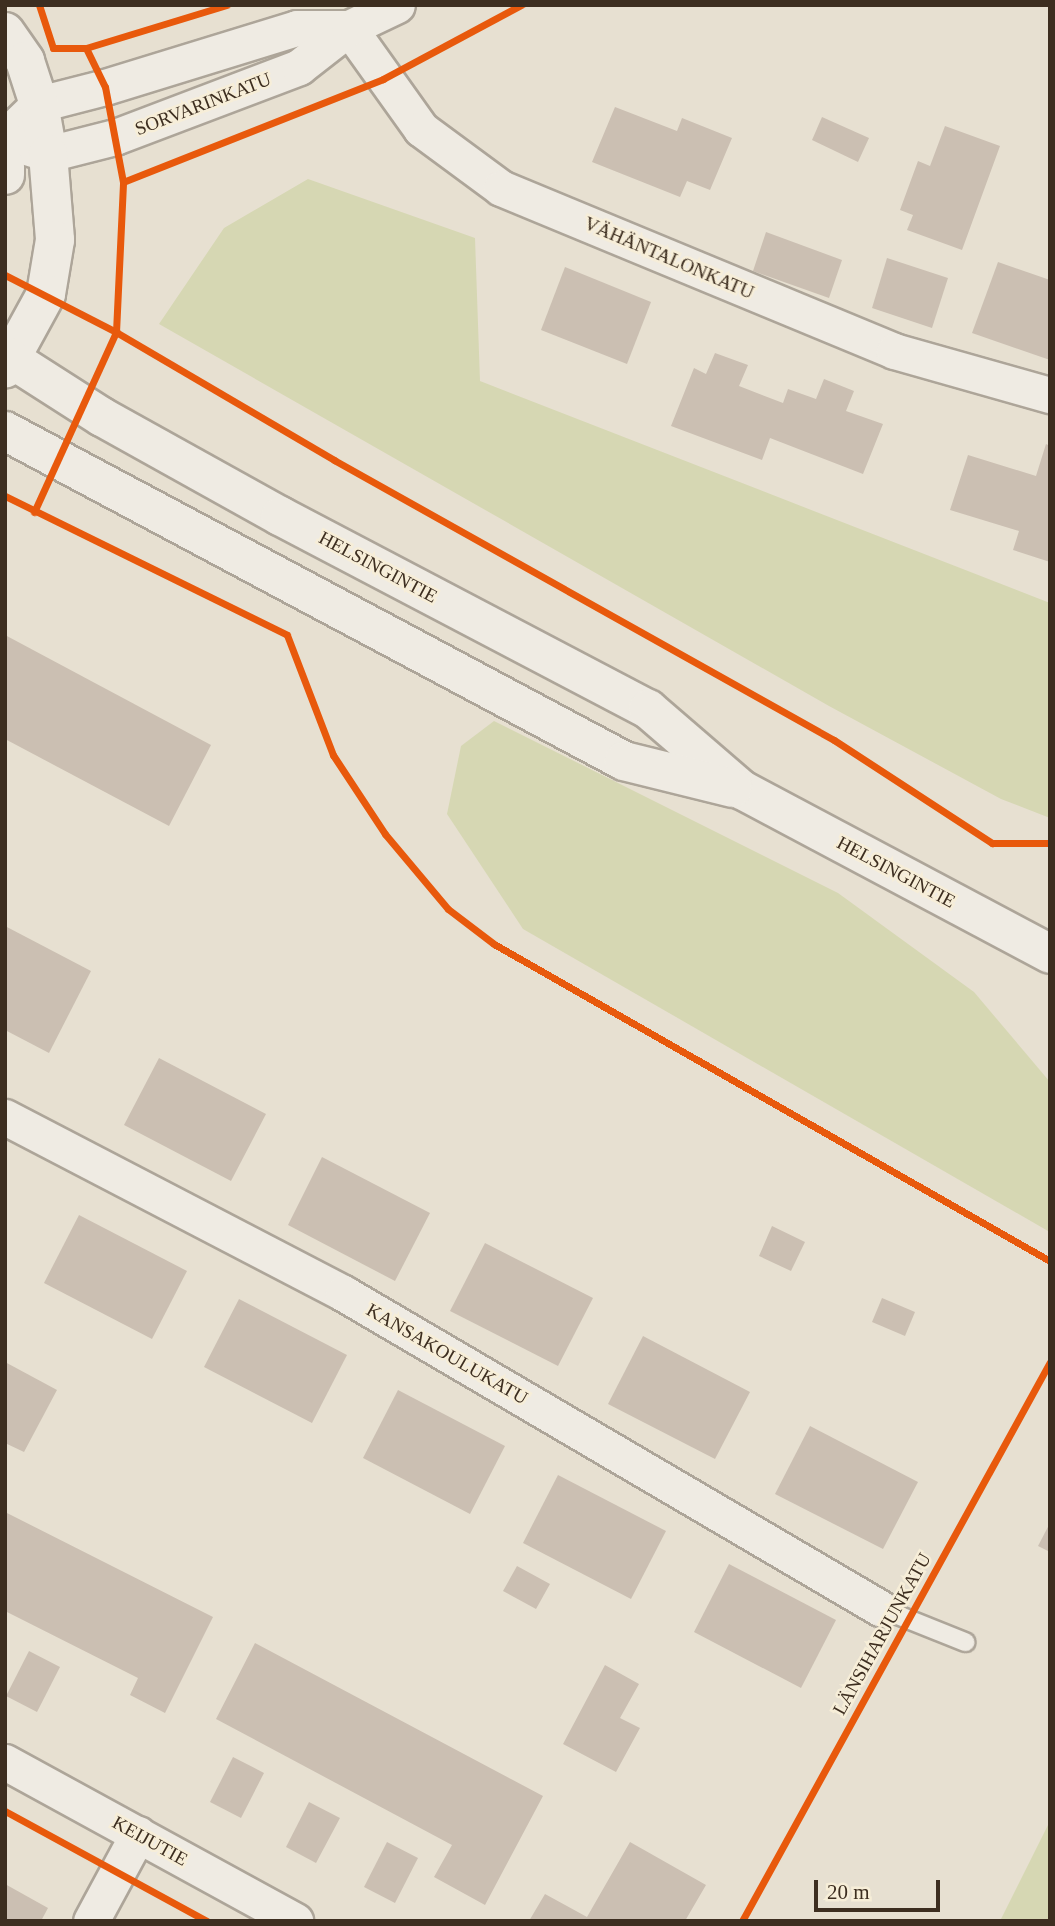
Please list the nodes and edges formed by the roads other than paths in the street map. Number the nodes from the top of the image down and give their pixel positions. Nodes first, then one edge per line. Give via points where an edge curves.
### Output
1 (397, 5) edge
2 (349, 28) junction
3 (5, 32) edge
4 (39, 104) junction
5 (5, 138) edge
6 (48, 154) junction
7 (5, 166) edge
8 (5, 175) edge
9 (7, 361) edge
10 (1050, 395) edge
11 (5, 431) edge
12 (741, 790) junction
13 (1050, 954) edge
14 (5, 1117) edge
15 (880, 1608) joint
16 (965, 1642) dead end
17 (5, 1762) edge
18 (138, 1834) junction
19 (91, 1921) edge
20 (295, 1921) edge

1 - 2 street, SORVARINKATU
2 - 4 street, SORVARINKATU via 297,28
2 - 6 street, SORVARINKATU via 299,67 115,137
2 - 10 street, VÄHÄNTALONKATU via 421,129 500,188 894,351
3 - 4 main road via 25,61
4 - 5 street, SORVARINKATU
4 - 6 main road
5 - 6 street, SORVARINKATU
6 - 9 main road via 55,240 46,295
7 - 8 main road
9 - 12 main road, HELSINGINTIE via 280,516 648,709
11 - 12 main road, HELSINGINTIE via 624,761
12 - 13 main road, HELSINGINTIE
14 - 15 street, KANSAKOULUKATU via 343,1293
15 - 16 lane
17 - 18 street, KEIJUTIE
18 - 19 street
18 - 20 street, KEIJUTIE

